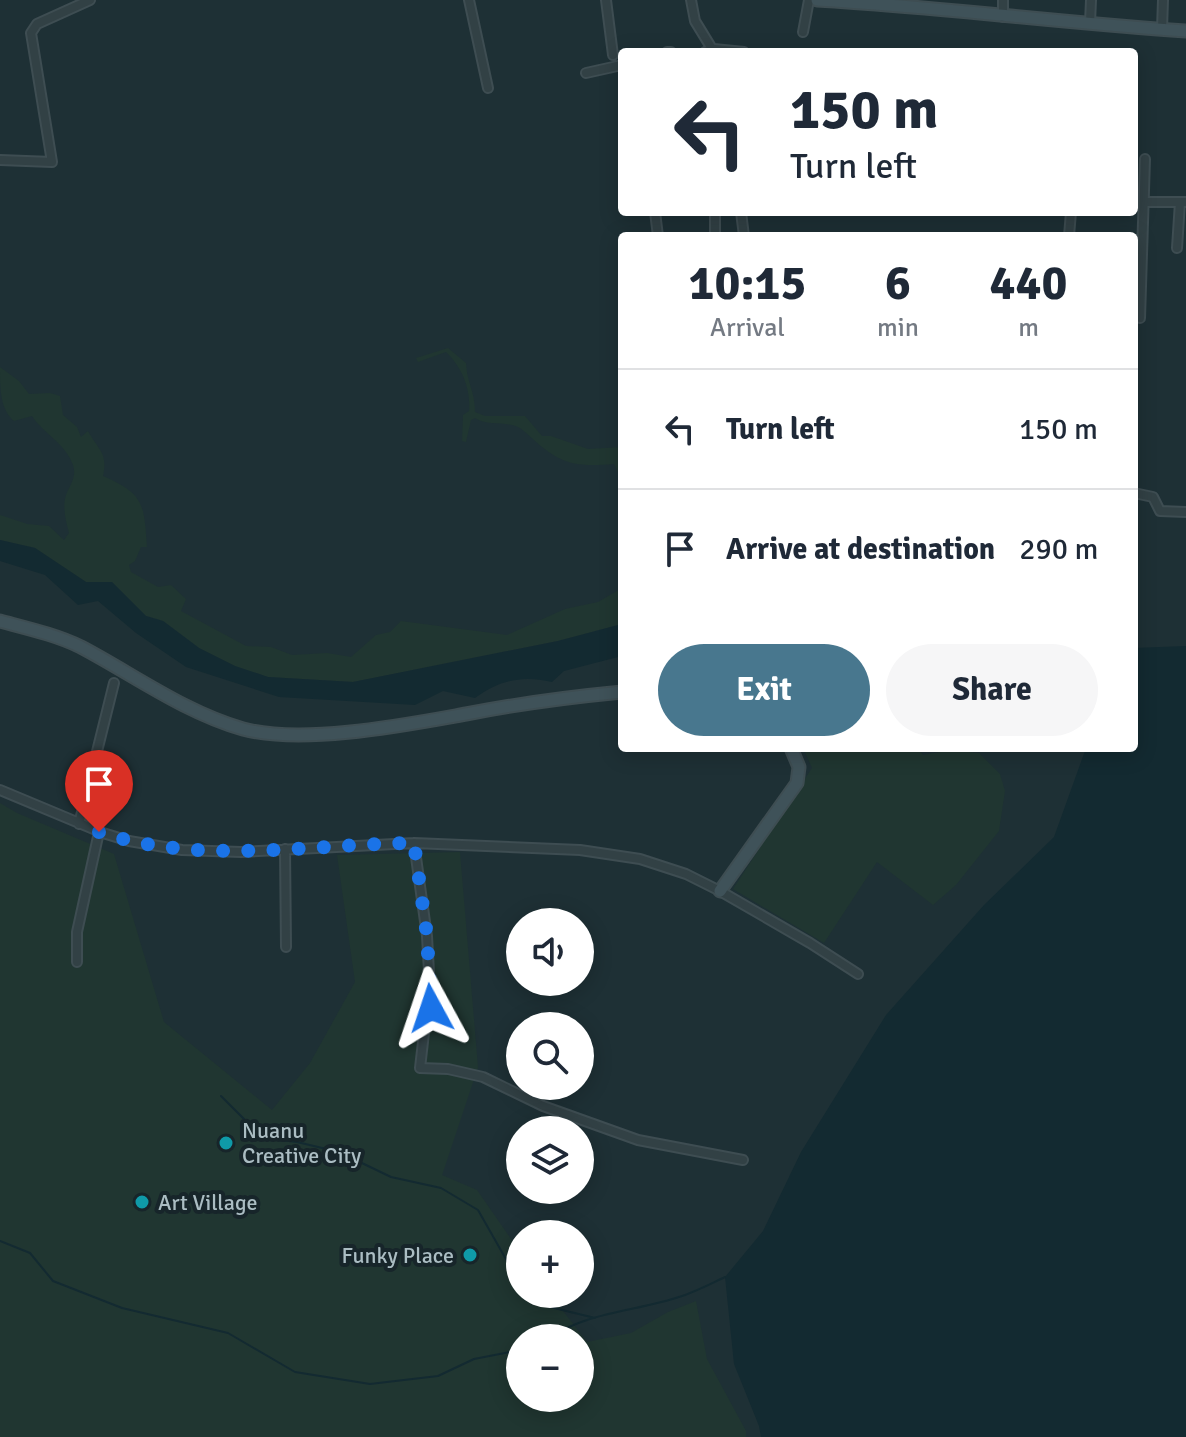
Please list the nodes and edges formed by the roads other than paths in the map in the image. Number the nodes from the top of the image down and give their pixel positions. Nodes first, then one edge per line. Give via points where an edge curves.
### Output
1 (90, 0) edge
2 (469, 0) edge
3 (606, 0) edge
4 (691, 0) edge
5 (809, 0) edge
6 (817, 0) edge
7 (1003, 0) edge
8 (1091, 0) edge
9 (1163, 0) edge
10 (72, 4) edge
11 (937, 4) edge
12 (954, 5) edge
13 (1003, 17) junction
14 (1090, 23) junction
15 (1162, 29) junction
16 (1186, 31) edge
17 (803, 32) dead end
18 (709, 48) edge
19 (613, 55) dead end
20 (618, 66) edge
21 (586, 73) dead end
22 (488, 88) dead end
23 (1145, 159) dead end
24 (0, 160) edge
25 (1144, 202) junction
26 (1183, 202) edge
27 (1177, 248) dead end
28 (1140, 318) dead end
29 (1138, 494) edge
30 (1186, 512) edge
31 (0, 621) edge
32 (114, 683) dead end
33 (618, 692) edge
34 (793, 752) edge
35 (0, 790) edge
36 (79, 824) junction
37 (99, 832) junction
38 (414, 843) junction
39 (285, 849) junction
40 (720, 891) junction
41 (286, 947) dead end
42 (77, 962) dead end
43 (858, 974) dead end
44 (743, 1160) dead end

1 - 10 street
2 - 22 street
3 - 19 street
4 - 18 street
5 - 17 street
6 - 11 street
7 - 13 street
8 - 14 street
9 - 15 street
10 - 24 street via 31,33 52,162
11 - 12 street
12 - 13 street
13 - 14 street
14 - 15 street
15 - 16 street
20 - 21 street
23 - 25 street
25 - 26 street
25 - 28 street
26 - 27 street
29 - 30 street via 1153,497 1160,511
31 - 33 street via 78,645 155,691 258,732 362,730
32 - 36 street
34 - 40 street via 799,767 797,783
35 - 36 street
36 - 37 street
37 - 39 street via 182,850
37 - 42 street via 77,932
38 - 39 street
38 - 40 street via 620,856 658,864
38 - 44 street via 431,1008 420,1068 483,1077 543,1106 638,1140
39 - 41 street
40 - 43 street

